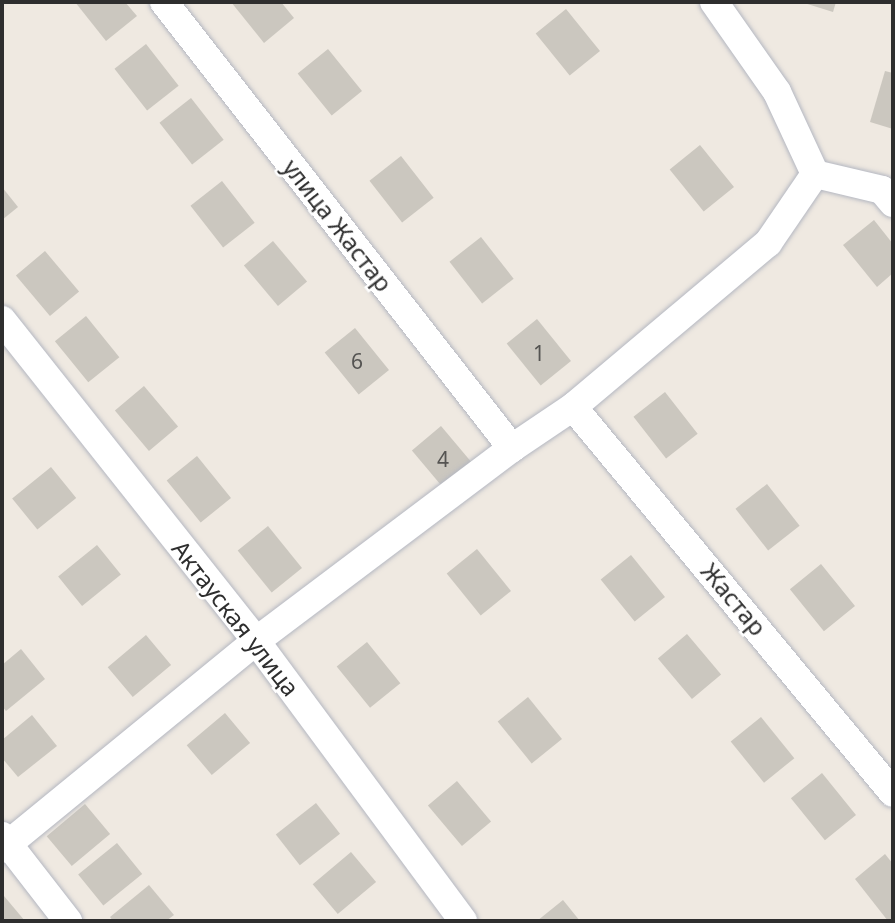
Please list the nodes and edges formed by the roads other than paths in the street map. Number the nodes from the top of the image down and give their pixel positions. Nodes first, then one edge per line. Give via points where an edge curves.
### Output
1 (164, 2) edge
2 (714, 2) edge
3 (815, 174) junction
4 (893, 203) edge
5 (2, 320) edge
6 (573, 407) junction
7 (512, 447) junction
8 (256, 641) junction
9 (893, 793) edge
10 (4, 843) edge
11 (68, 921) edge
12 (463, 921) edge

1 - 7 street, улица Жастар
2 - 3 street via 777,92
3 - 4 street via 882,190
3 - 6 street via 768,243
5 - 8 street, Актауская улица
6 - 7 street
6 - 9 street, Жастар
7 - 8 street
8 - 10 street
8 - 12 street, Актауская улица
10 - 11 street

